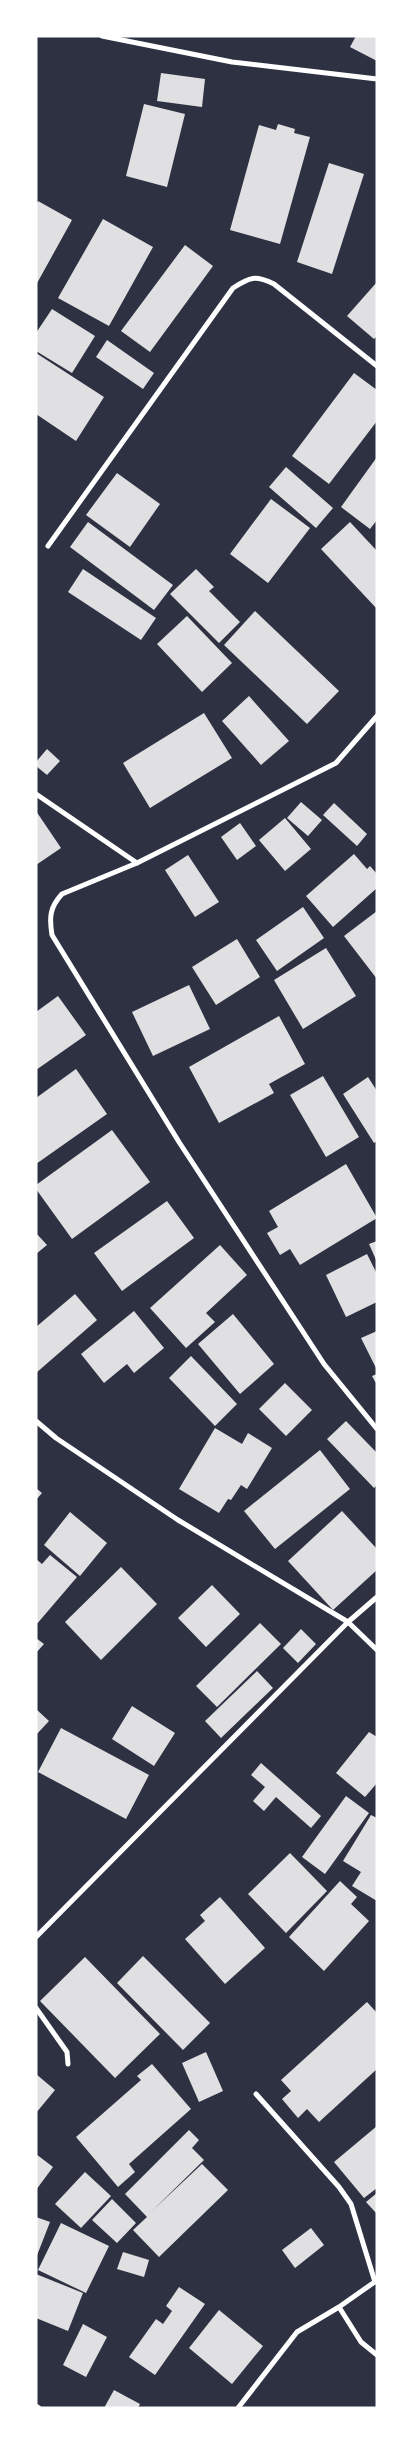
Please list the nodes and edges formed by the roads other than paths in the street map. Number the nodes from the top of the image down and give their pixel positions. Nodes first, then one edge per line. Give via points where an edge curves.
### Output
1 (102, 36) edge
2 (377, 79) edge
3 (377, 366) edge
4 (48, 546) dead end
5 (377, 716) edge
6 (36, 794) edge
7 (137, 864) junction
8 (36, 1421) edge
9 (377, 1429) edge
10 (377, 1597) edge
11 (348, 1622) junction
12 (377, 1650) edge
13 (36, 1937) edge
14 (36, 2008) edge
15 (68, 2064) dead end
16 (256, 2094) dead end
17 (376, 2281) edge
18 (339, 2307) junction
19 (377, 2355) edge
20 (238, 2408) edge

1 - 2 street via 232,62
3 - 4 street via 274,284 261,278 248,279 233,288
5 - 7 street via 336,763
6 - 7 street
7 - 9 street via 62,894 54,903 49,917 52,935 178,1142 313,1348
8 - 11 street via 56,1438 178,1520
10 - 11 street
11 - 12 street
11 - 13 street
14 - 15 street via 64,2046
16 - 17 street via 339,2187 350,2204
17 - 18 street
18 - 19 street via 361,2342
18 - 20 street via 297,2332

